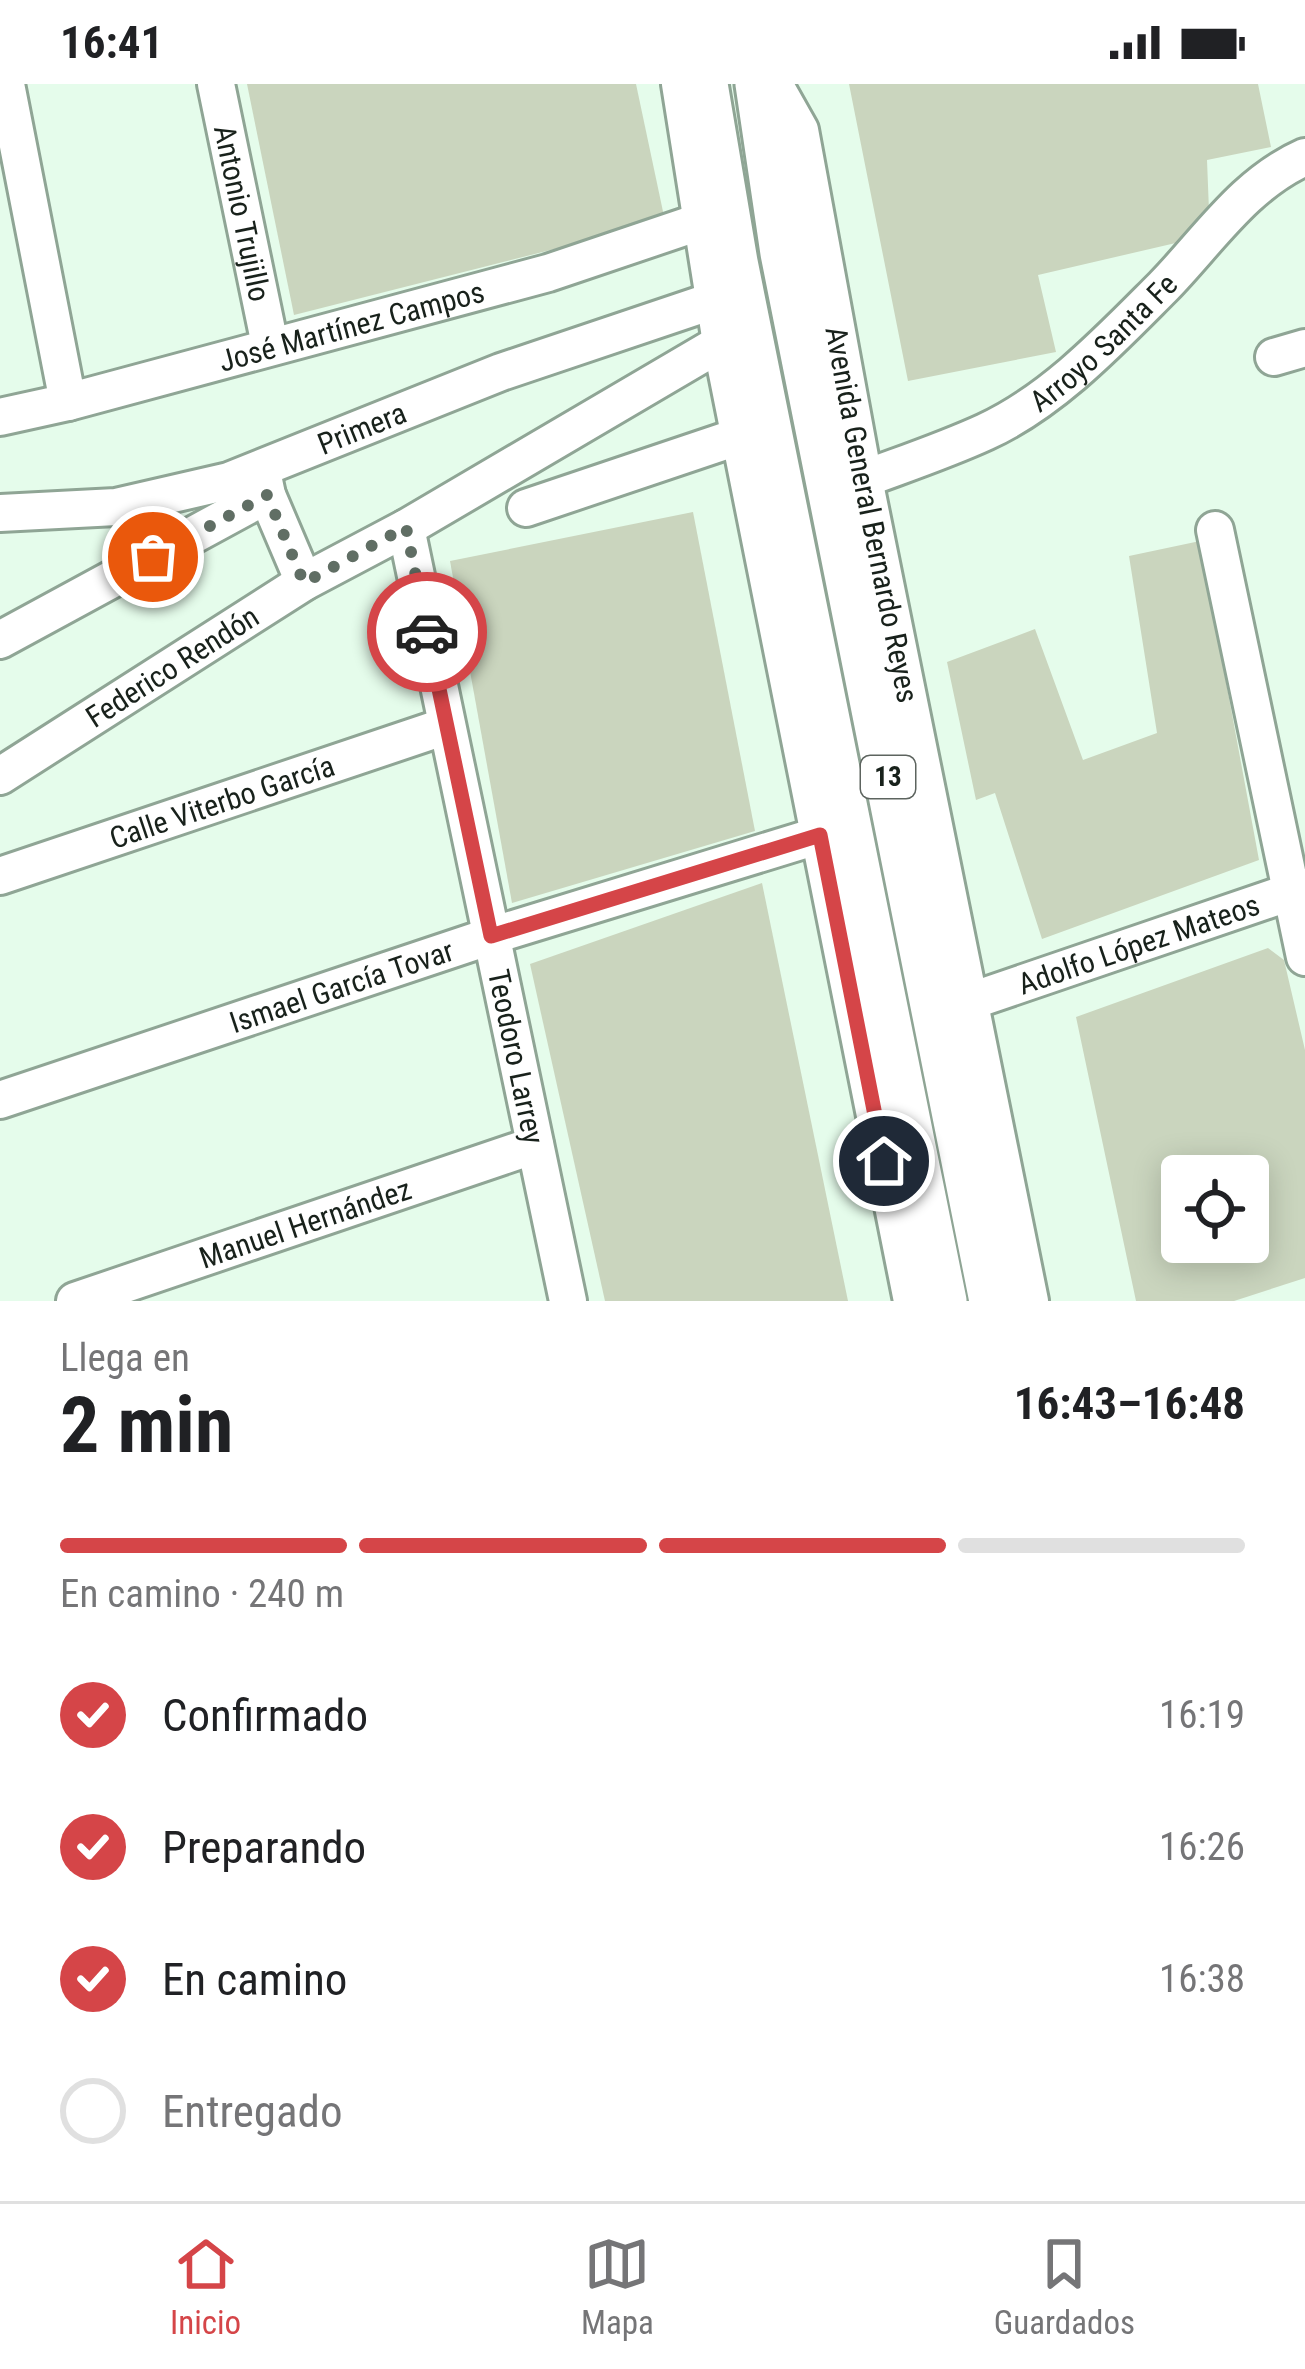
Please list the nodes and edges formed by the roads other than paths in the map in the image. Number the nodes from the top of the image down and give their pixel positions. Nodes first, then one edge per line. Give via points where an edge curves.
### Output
1 (6, 84) edge
2 (216, 84) edge
3 (680, 84) edge
4 (705, 84) edge
5 (758, 84) edge
6 (774, 84) edge
7 (1305, 157) edge
8 (17, 212) edge
9 (702, 221) junction
10 (725, 281) junction
11 (721, 343) junction
12 (270, 345) junction
13 (68, 402) junction
14 (0, 417) edge
15 (740, 436) junction
16 (864, 479) junction
17 (264, 481) junction
18 (526, 508) dead end
19 (0, 513) edge
20 (406, 527) junction
21 (1215, 530) dead end
22 (304, 583) junction
23 (0, 640) edge
24 (446, 726) junction
25 (0, 776) edge
26 (820, 835) junction
27 (0, 876) edge
28 (1298, 890) edge
29 (491, 936) junction
30 (1305, 958) edge
31 (971, 1001) junction
32 (0, 1100) edge
33 (536, 1145) junction
34 (75, 1301) edge
35 (568, 1301) edge
36 (912, 1301) edge
37 (944, 1301) edge
38 (992, 1301) edge
39 (1030, 1301) edge

1 - 8 street
2 - 12 street, Antonio Trujillo
3 - 9 street
4 - 10 main road, 13
5 - 38 main road, Avenida General Bernardo Reyes / 13 via 783,253
6 - 16 street, Avenida General Bernardo Reyes via 800,130
7 - 16 street, Arroyo Santa Fe via 1245,198 1056,386 987,431
8 - 13 street
9 - 10 street
9 - 12 street, José Martínez Campos via 548,273
10 - 11 street
10 - 17 street, Primera
10 - 37 main road, 13
11 - 15 street
11 - 20 street, Federico Rendón
12 - 13 street, José Martínez Campos
13 - 14 street, José Martínez Campos
15 - 18 street
15 - 26 street
16 - 31 street, Avenida General Bernardo Reyes
17 - 19 street, Primera via 229,481 116,507
17 - 22 street
17 - 23 street, Primera
20 - 22 street, Federico Rendón
20 - 24 street, Teodoro Larrey
21 - 28 street
22 - 25 street, Federico Rendón
24 - 27 street, Calle Viterbo García
24 - 29 street, Teodoro Larrey
26 - 29 street, Ismael García Tovar
26 - 36 street
28 - 30 street
28 - 31 street, Adolfo López Mateos
29 - 32 street, Ismael García Tovar
29 - 33 street, Teodoro Larrey
31 - 39 street, Avenida General Bernardo Reyes
33 - 34 street, Manuel Hernández
33 - 35 street, Teodoro Larrey

